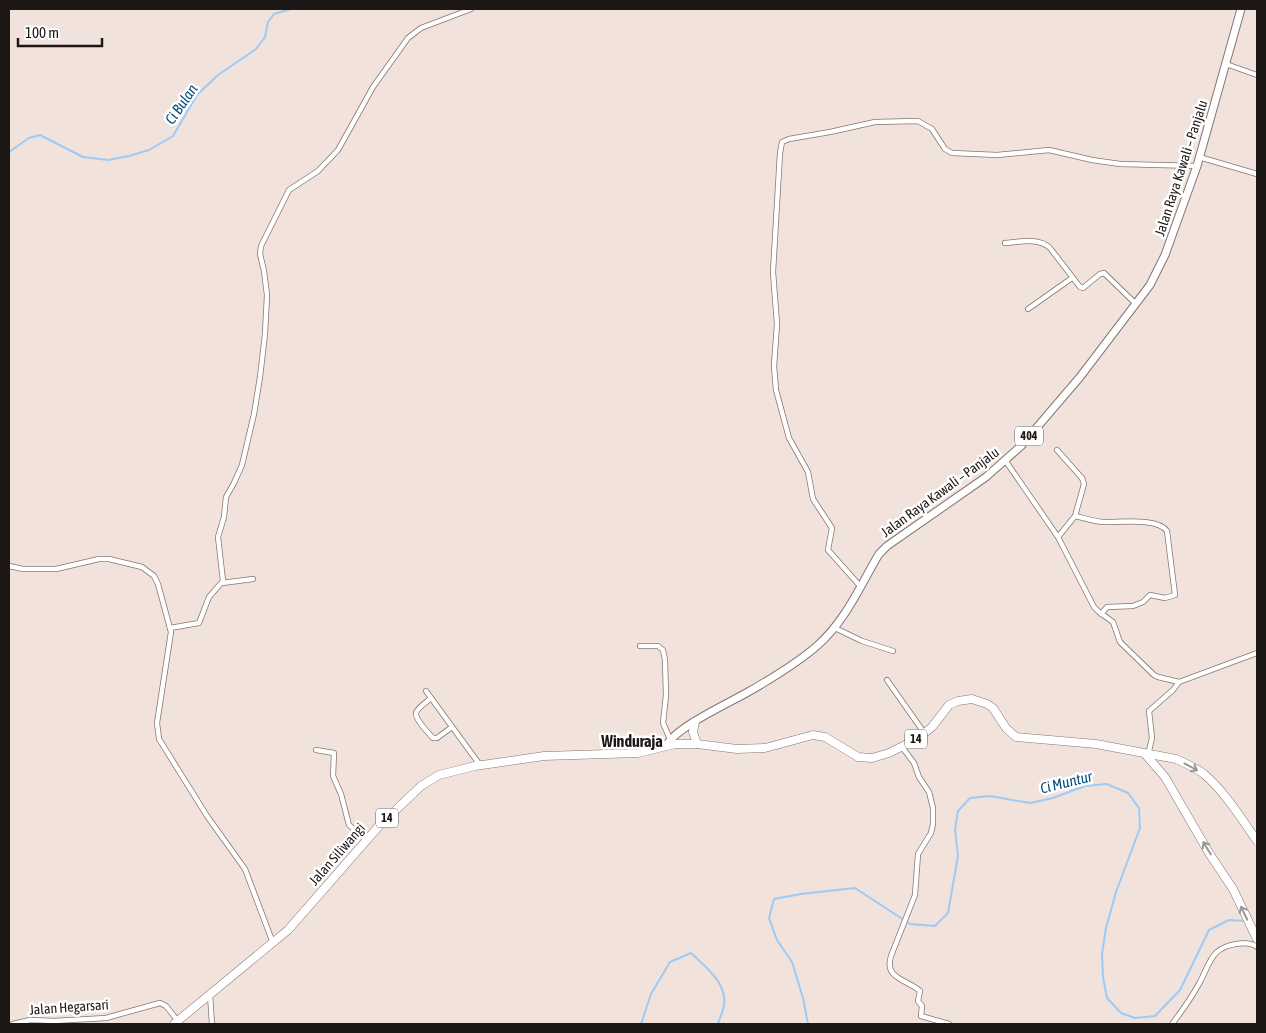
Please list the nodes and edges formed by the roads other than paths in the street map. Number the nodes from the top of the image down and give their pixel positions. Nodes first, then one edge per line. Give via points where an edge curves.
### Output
1 (471, 9) edge
2 (1241, 9) edge
3 (1226, 64) junction
4 (1257, 75) edge
5 (1199, 157) junction
6 (1196, 166) junction
7 (1257, 174) edge
8 (1005, 243) dead end
9 (1072, 278) junction
10 (1136, 304) junction
11 (1028, 309) dead end
12 (1056, 450) dead end
13 (1006, 460) junction
14 (1075, 516) junction
15 (1058, 537) junction
16 (9, 566) edge
17 (253, 578) dead end
18 (222, 583) junction
19 (861, 587) junction
20 (1101, 614) junction
21 (170, 628) junction
22 (835, 628) junction
23 (640, 646) dead end
24 (893, 651) dead end
25 (1257, 653) edge
26 (887, 680) dead end
27 (1179, 682) junction
28 (426, 691) dead end
29 (431, 698) junction
30 (695, 722) junction
31 (452, 727) junction
32 (925, 734) junction
33 (668, 742) junction
34 (697, 744) junction
35 (902, 747) junction
36 (316, 750) dead end
37 (1146, 754) junction
38 (480, 765) junction
39 (366, 839) junction
40 (1257, 841) edge
41 (1256, 938) edge
42 (273, 943) junction
43 (1257, 947) edge
44 (210, 994) junction
45 (176, 1023) edge
46 (13, 1024) edge
47 (212, 1024) edge
48 (949, 1024) edge
49 (1172, 1024) edge

1 - 18 street via 422,28 408,38 373,87 338,150 318,171 289,190 261,246 267,295 260,378 242,465 226,497 218,537
2 - 3 main road, Jalan Raya Kawali – Panjalu / 404
3 - 4 street
3 - 5 main road, Jalan Raya Kawali – Panjalu / 404
5 - 6 main road, Jalan Raya Kawali – Panjalu / 404
5 - 7 street
6 - 10 main road, Jalan Raya Kawali – Panjalu / 404 via 1166,255 1150,286
6 - 19 street via 1120,164 1049,150 997,155 952,154 932,129 918,121 874,122 782,142 773,272 777,324 774,366 778,399 791,442 808,472 813,499 832,528 828,550
8 - 9 street via 1032,241 1045,244
9 - 10 street via 1084,288 1104,273
9 - 11 street
10 - 13 main road, Jalan Raya Kawali – Panjalu / 404 via 1080,377
12 - 14 street via 1084,482
13 - 15 street
13 - 19 main road, Jalan Raya Kawali – Panjalu / 404 via 886,546
14 - 15 street
14 - 20 street via 1097,521 1160,525 1167,531 1175,595 1167,598 1150,595 1135,605 1107,607
15 - 20 street via 1094,607
16 - 21 street via 23,570 56,569 105,559 142,566 158,584
17 - 18 street
18 - 21 street via 209,597 199,623
19 - 22 main road, Jalan Raya Kawali – Panjalu / 404
20 - 27 street via 1113,622 1120,642 1154,675
21 - 42 street via 157,722 159,739 210,821 245,869
22 - 24 street via 862,642
22 - 30 main road, Jalan Raya Kawali – Panjalu / 404 via 816,647 783,670
23 - 33 street via 658,646 663,650 666,695 663,723
25 - 27 street
26 - 32 street
27 - 37 street via 1149,712 1152,738
28 - 29 street
29 - 31 street
29 - 31 street via 417,710 418,720 434,738
30 - 33 main road, Jalan Raya Kawali – Panjalu / 404
30 - 34 highway via 693,732
31 - 38 street
32 - 35 highway, 14
32 - 37 highway, 14 via 949,705 972,700 993,708 1016,737 1088,743
33 - 34 highway, 14
33 - 38 highway, Jalan Siliwangi / 14 via 638,753 544,756
34 - 35 highway, 14 via 737,749 765,748 819,735 864,758 882,756
35 - 48 street via 928,792 934,818 931,833 918,854 916,891 889,966 896,976 919,990 922,1017
36 - 39 street via 334,753 333,779 341,794 349,826
37 -> 40 highway, 14 via 1176,759 1203,773
41 -> 37 highway via 1233,889 1165,777
38 - 39 highway, Jalan Siliwangi / 14 via 428,780
39 - 42 highway, Jalan Siliwangi / 14 via 298,920
42 - 44 highway, Jalan Siliwangi / 14
43 - 49 street via 1246,943 1231,945 1217,952
44 - 45 highway, Jalan Siliwangi / 14
44 - 47 street
45 - 46 street, Jalan Hegarsari via 166,1006 160,1003 106,1018 30,1020

